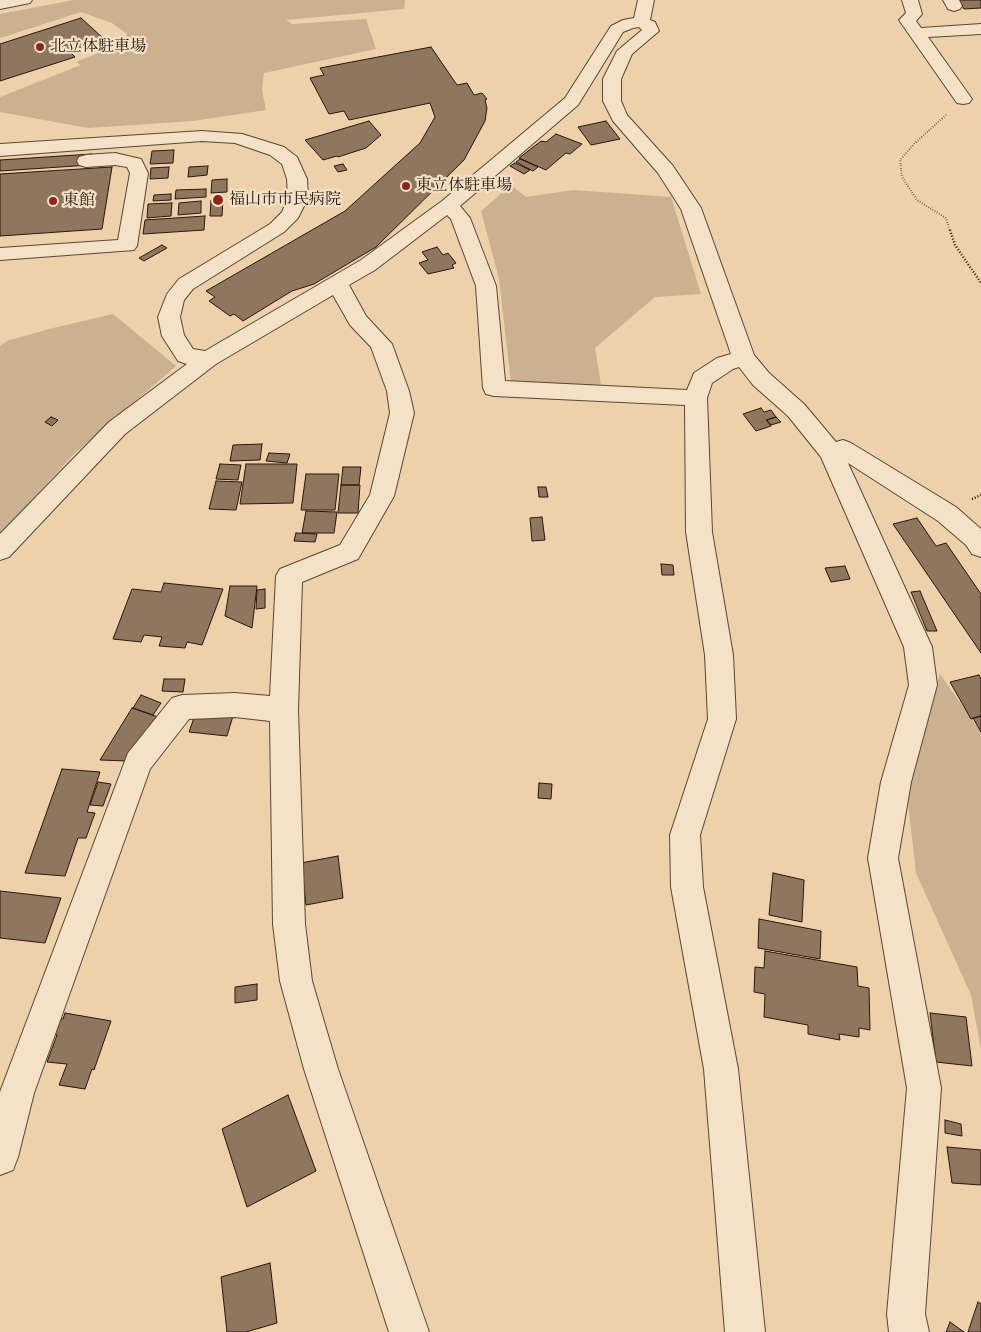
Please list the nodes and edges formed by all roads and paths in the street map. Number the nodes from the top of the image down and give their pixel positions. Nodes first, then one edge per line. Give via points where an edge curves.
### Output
1 (24, 0) edge
2 (646, 0) edge
3 (910, 0) edge
4 (0, 4) edge
5 (641, 22) junction
6 (981, 29) edge
7 (916, 33) junction
8 (963, 99) joint
9 (0, 150) edge
10 (0, 166) edge
11 (449, 205) junction
12 (0, 254) edge
13 (337, 283) junction
14 (981, 284) edge
15 (744, 358) junction
16 (208, 359) junction
17 (696, 398) junction
18 (831, 453) junction
19 (981, 547) edge
20 (0, 550) edge
21 (284, 710) junction
22 (0, 1157) edge
23 (408, 1332) edge
24 (745, 1332) edge
25 (909, 1332) edge

1 - 4 street
2 - 5 street
3 - 7 street via 914,14 907,20
5 - 11 street via 617,29 572,101
5 - 15 street via 649,25 651,31 625,51 612,79 612,101 619,117 666,170 691,208
6 - 7 street
7 - 8 street
8 - 14 path via 900,160 902,177 917,200 946,218 955,245
9 - 16 street via 202,136 236,138 254,143 277,151 290,161 297,179 298,198 291,214 277,228 186,284 174,299 169,317 174,336 186,356
10 - 12 street via 115,159 134,163 139,173 127,246
11 - 13 street via 368,265
11 - 17 street via 460,218 486,286 494,388
13 - 16 street
13 - 21 street via 358,320 380,344 398,392 402,413 382,496 350,552 289,576
15 - 17 street via 725,363 702,378
15 - 18 street via 761,379 796,410
16 - 20 street via 117,428
17 - 24 street via 699,532 719,655 722,719 686,835 687,887 721,1069
18 - 19 street via 843,449 947,514
18 - 25 street via 918,647 923,685 896,782 883,858 924,1088 906,1314
21 - 22 street via 235,705 182,706 138,762 17,1093
21 - 23 street via 289,924 296,981 321,1069

